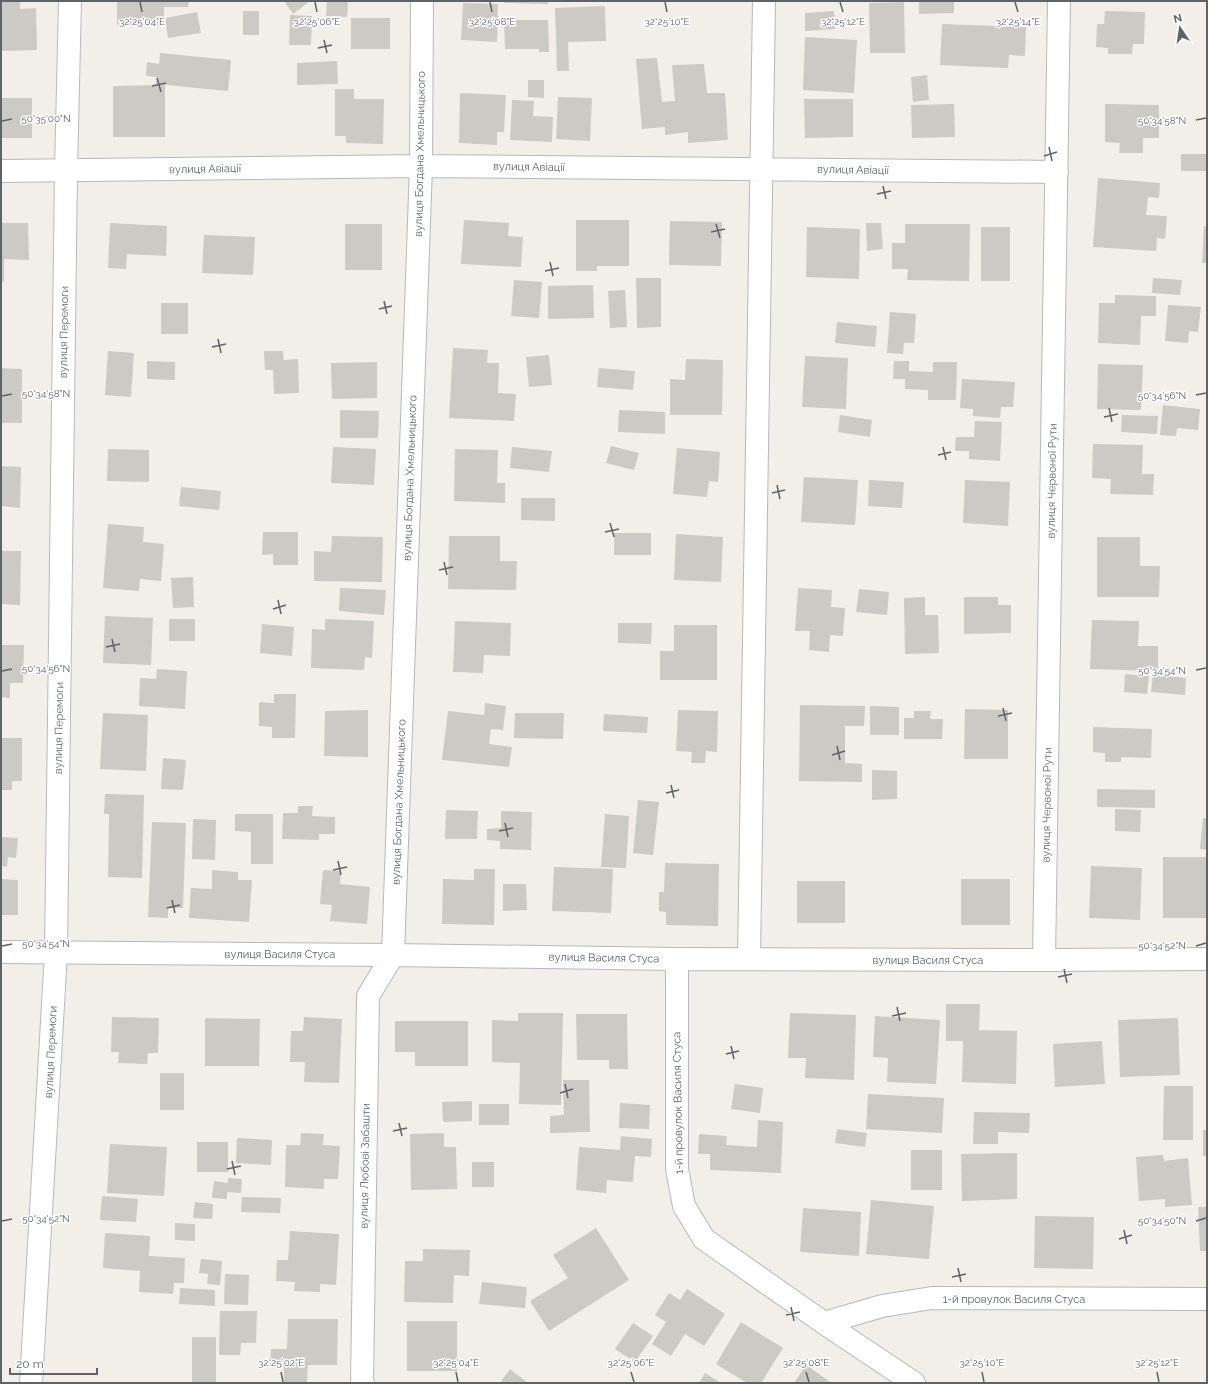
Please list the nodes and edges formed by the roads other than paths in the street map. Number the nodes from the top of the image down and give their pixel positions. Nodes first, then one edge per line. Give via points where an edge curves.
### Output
1 (70, 1) edge
2 (422, 1) edge
3 (764, 1) edge
4 (1059, 1) edge
5 (421, 166) junction
6 (760, 169) junction
7 (1, 171) edge
8 (66, 171) junction
9 (1057, 172) junction
10 (1, 952) edge
11 (56, 953) junction
12 (393, 955) junction
13 (677, 959) junction
14 (749, 959) junction
15 (1207, 959) edge
16 (1044, 960) junction
17 (1207, 1299) edge
18 (824, 1323) junction
19 (31, 1383) edge
20 (363, 1383) edge
21 (914, 1383) edge

1 - 8 street, вулиця Перемоги
2 - 5 street, вулиця Богдана Хмельницького
3 - 6 street
4 - 9 street, вулиця Червоної Рути
5 - 6 street, вулиця Авіації
5 - 8 street, вулиця Авіації
5 - 12 street, вулиця Богдана Хмельницького
6 - 9 street, вулиця Авіації
6 - 14 street
7 - 8 street, вулиця Авіації
8 - 11 street, вулиця Перемоги
9 - 16 street, вулиця Червоної Рути
10 - 11 street, вулиця Василя Стуса
11 - 12 street, вулиця Василя Стуса
11 - 19 street, вулиця Перемоги
12 - 13 street, вулиця Василя Стуса
12 - 20 street, вулиця Любові Забашти via 368,996
13 - 14 street, вулиця Василя Стуса
13 - 18 street, 1-й провулок Василя Стуса via 677,1169 684,1206 704,1239
14 - 16 street, вулиця Василя Стуса
15 - 16 street, вулиця Василя Стуса
17 - 18 street, 1-й провулок Василя Стуса via 932,1298 882,1306
18 - 21 street, 1-й провулок Василя Стуса

